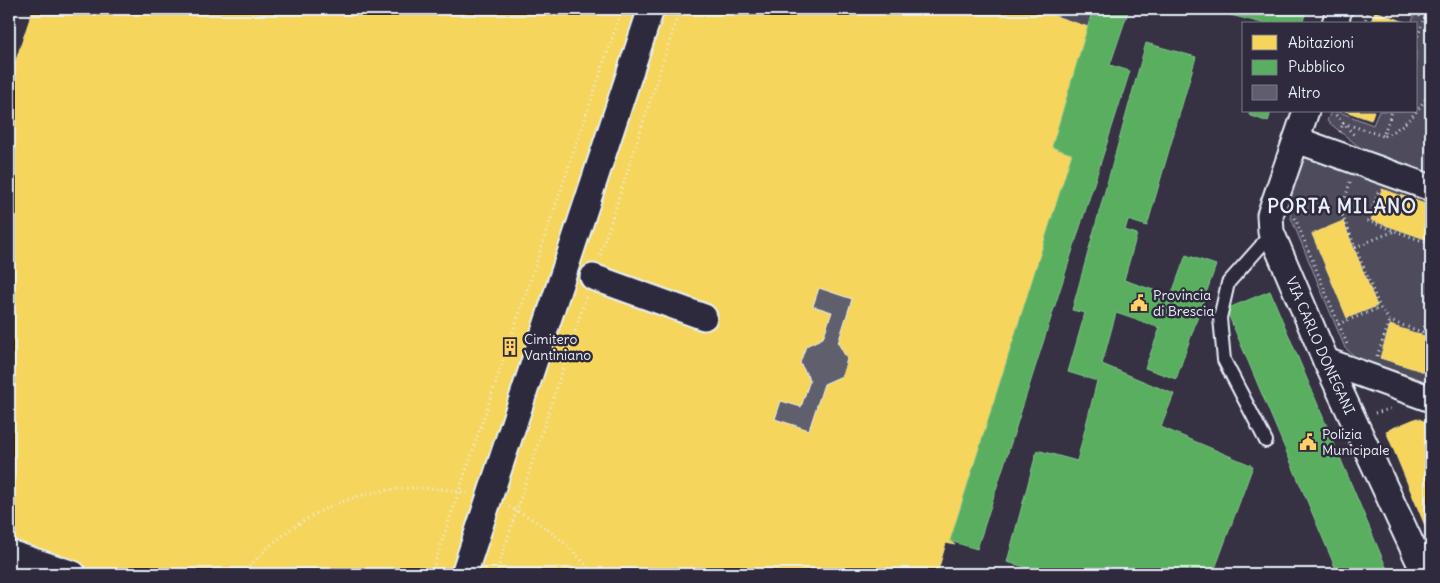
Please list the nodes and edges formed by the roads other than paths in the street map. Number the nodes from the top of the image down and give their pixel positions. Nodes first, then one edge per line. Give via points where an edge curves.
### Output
1 (651, 9) edge
2 (1340, 9) edge
3 (1335, 22) edge
4 (1306, 112) edge
5 (1296, 140) junction
6 (1431, 188) edge
7 (1271, 232) junction
8 (593, 277) dead end
9 (704, 317) dead end
10 (1326, 361) junction
11 (1431, 399) edge
12 (1266, 441) dead end
13 (9, 553) edge
14 (73, 574) edge
15 (464, 574) edge
16 (1425, 574) edge

1 - 15 street
2 - 3 street
4 - 5 street, VIA CARLO DONEGANI
5 - 6 street
5 - 7 street, VIA CARLO DONEGANI via 1270,215
7 - 10 street, VIA CARLO DONEGANI
7 - 12 lane via 1228,283 1220,318 1224,360
8 - 9 street
10 - 11 street
10 - 16 street, VIA CARLO DONEGANI
13 - 14 street

